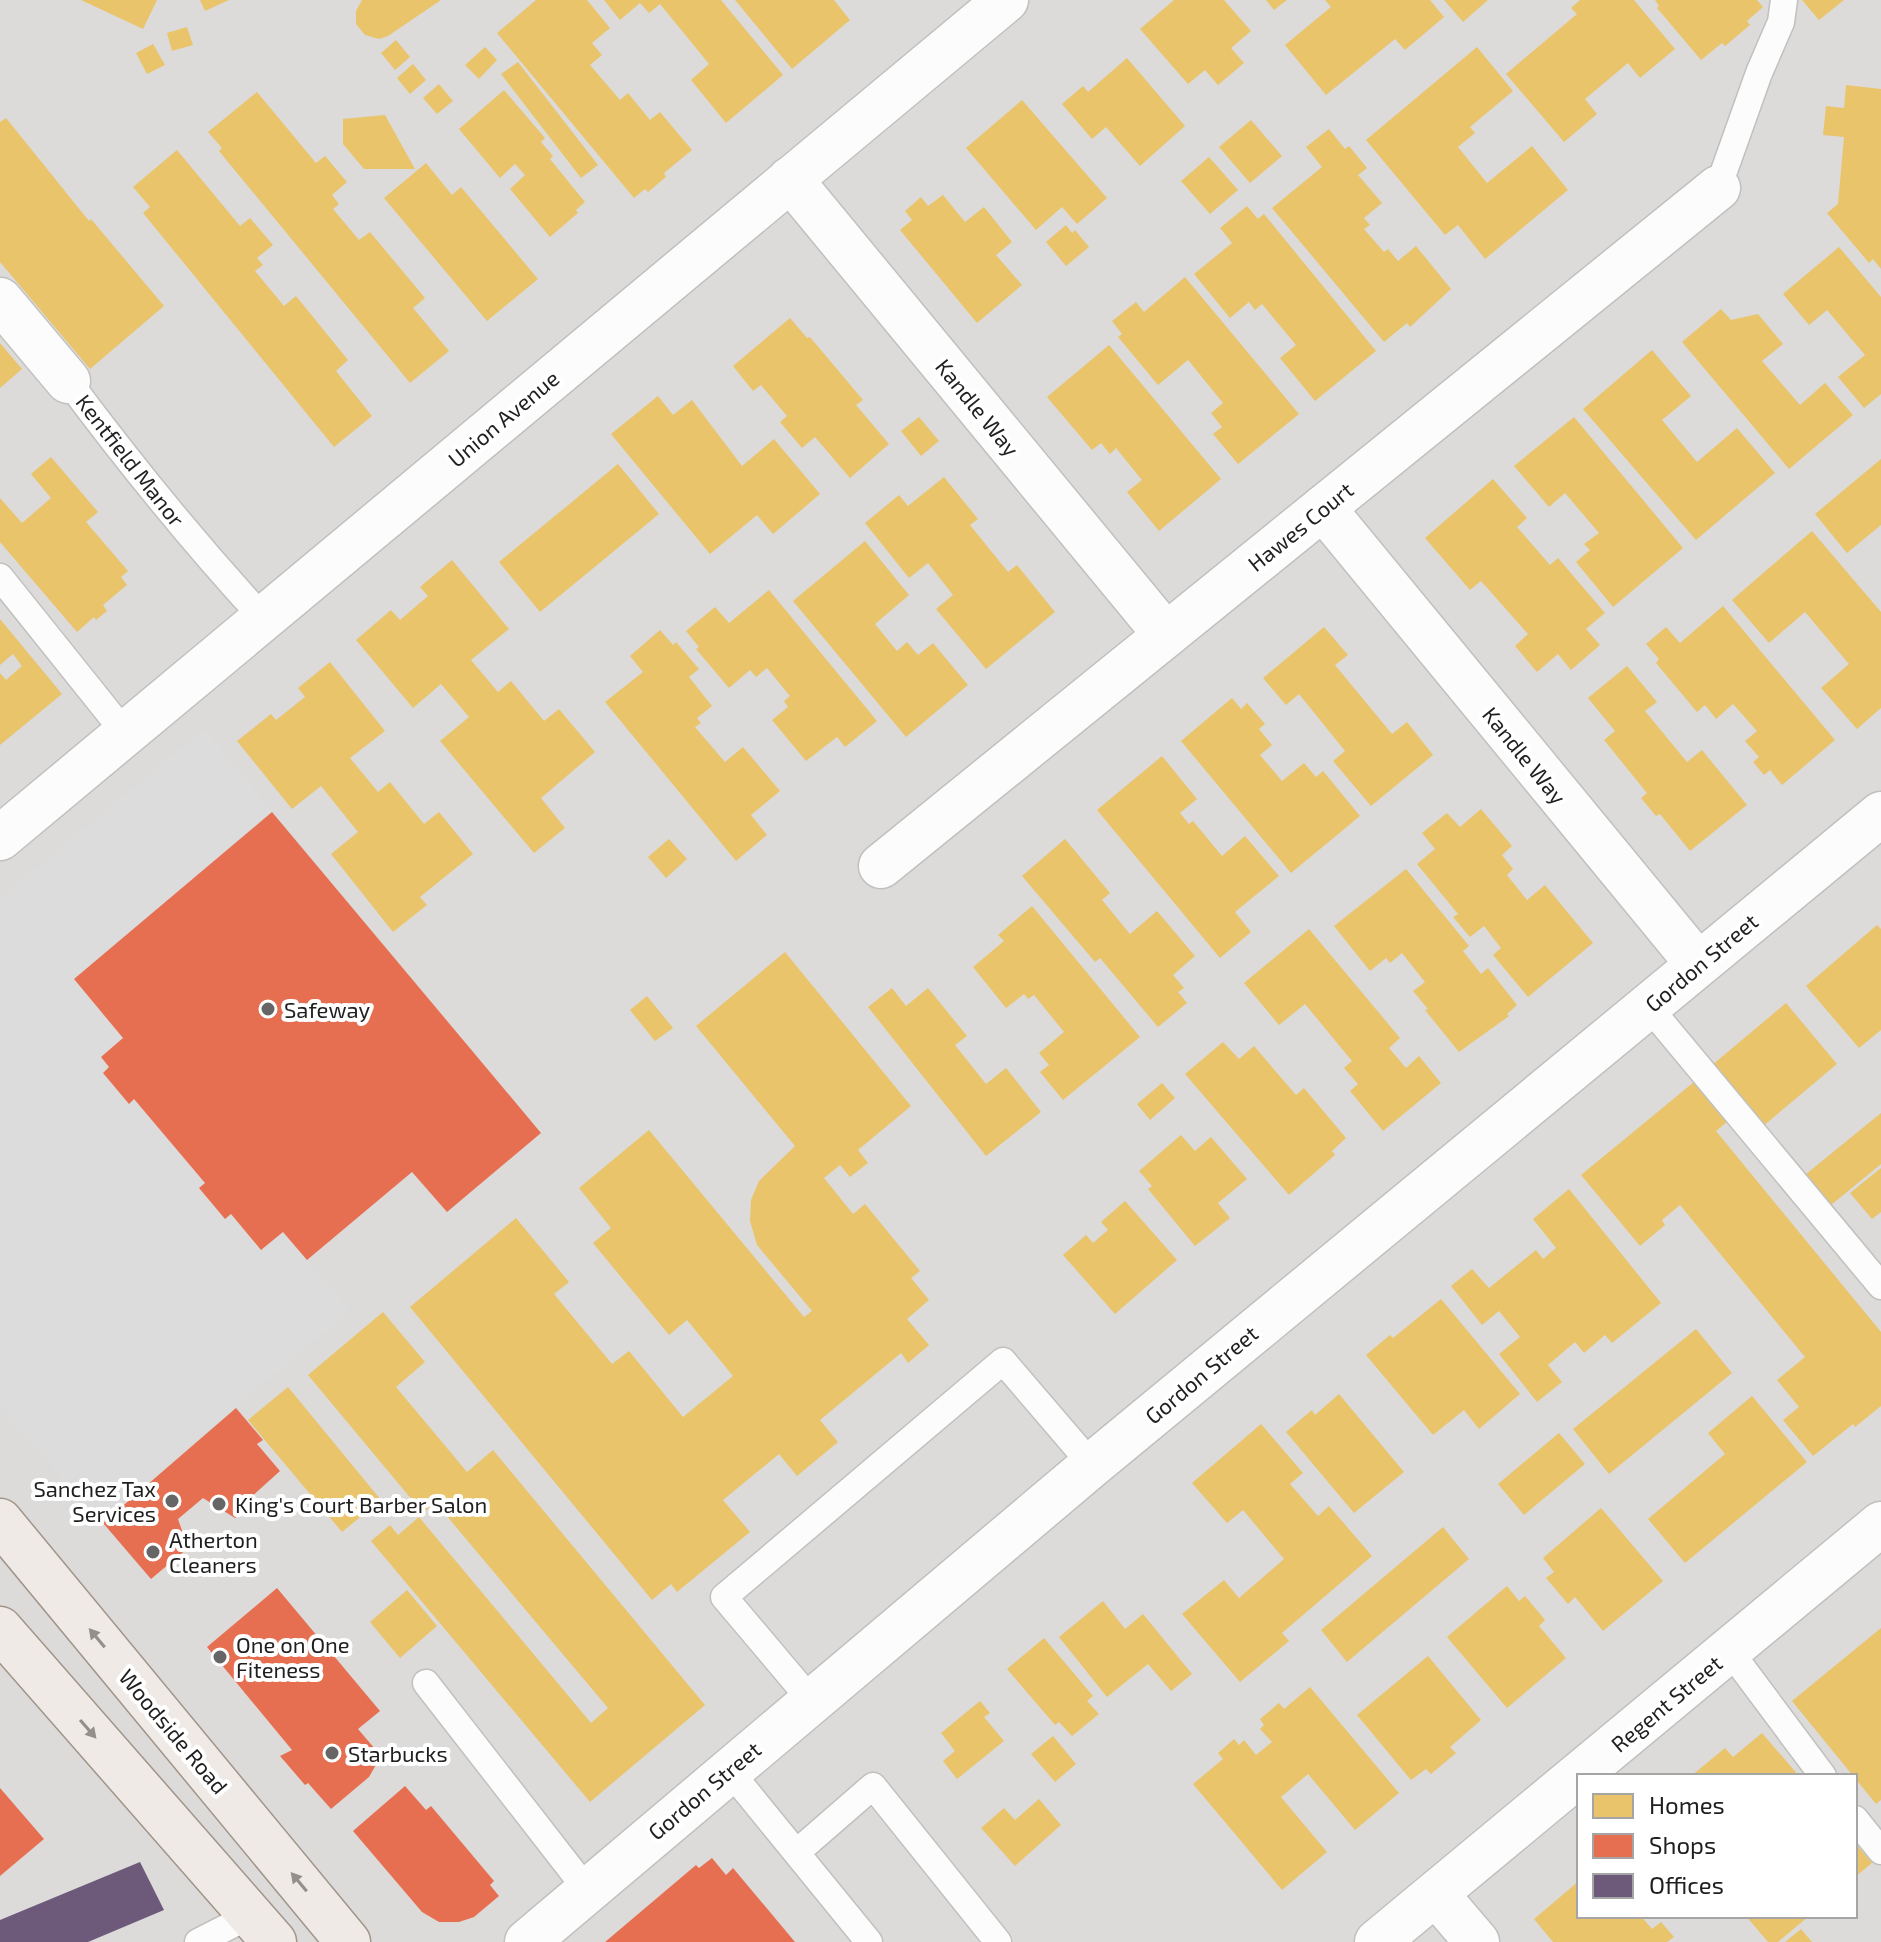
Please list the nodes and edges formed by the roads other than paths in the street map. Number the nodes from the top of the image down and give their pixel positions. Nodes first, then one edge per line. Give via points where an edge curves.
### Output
1 (1006, 0) edge
2 (1784, 0) edge
3 (790, 179) junction
4 (1718, 188) joint
5 (0, 300) edge
6 (68, 381) joint
7 (1323, 508) junction
8 (0, 577) edge
9 (263, 618) junction
10 (1166, 635) junction
11 (125, 733) junction
12 (1881, 814) edge
13 (0, 838) edge
14 (881, 866) dead end
15 (1698, 964) junction
16 (1648, 1006) junction
17 (1881, 1286) edge
18 (1092, 1465) junction
19 (0, 1521) edge
20 (1881, 1524) edge
21 (0, 1629) edge
22 (1729, 1650) junction
23 (426, 1683) dead end
24 (811, 1700) junction
25 (728, 1769) junction
26 (1580, 1774) edge
27 (1822, 1774) edge
28 (1577, 1777) edge
29 (1857, 1821) edge
30 (1881, 1851) edge
31 (797, 1852) junction
32 (587, 1890) junction
33 (1436, 1894) junction
34 (263, 1928) edge
35 (198, 1942) edge
36 (348, 1942) edge
37 (524, 1942) edge
38 (869, 1942) edge
39 (998, 1942) edge
40 (1377, 1942) edge
41 (1477, 1942) edge

1 - 3 street, Union Avenue
2 - 4 lane via 1781,22
3 - 9 street, Union Avenue
3 - 10 street, Kandle Way
4 - 7 street, Hawes Court
5 - 6 street, Kentfield Manor
6 - 9 lane, Kentfield Manor
7 - 10 street, Hawes Court
7 - 15 street, Kandle Way
8 - 11 lane
9 - 11 street, Union Avenue
10 - 14 street, Hawes Court
11 - 13 street, Union Avenue
12 - 15 street, Gordon Street
15 - 16 street, Gordon Street
16 - 17 lane
16 - 18 street, Gordon Street
18 - 24 street, Gordon Street
18 - 24 lane via 1003,1361 724,1597
36 -> 19 main road, Woodside Road
20 - 22 street, Regent Street
21 -> 34 main road
22 - 26 street, Regent Street
22 - 27 lane
23 - 32 lane
24 - 25 street, Gordon Street
25 - 31 lane
25 - 32 street, Gordon Street
28 - 33 street, Regent Street
29 - 30 lane
31 - 38 lane
31 - 39 lane via 873,1786
32 - 37 street, Gordon Street
33 - 40 street, Regent Street
33 - 41 street
34 - 35 lane

